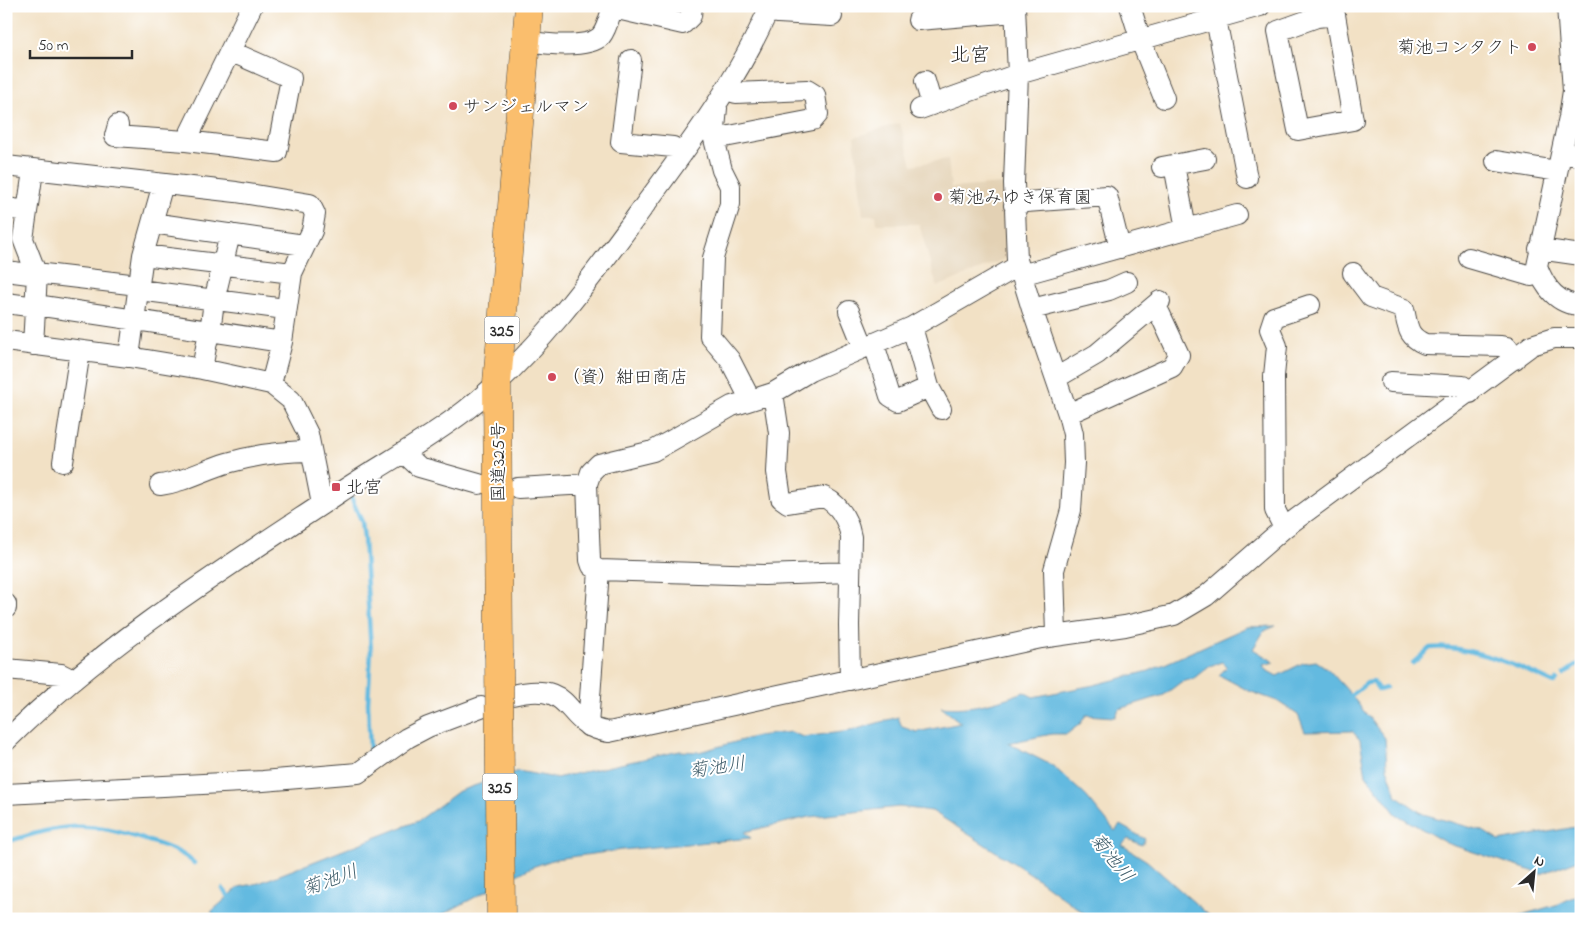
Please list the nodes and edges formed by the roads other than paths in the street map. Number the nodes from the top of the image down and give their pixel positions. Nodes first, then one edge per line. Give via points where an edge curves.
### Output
1 (252, 6) edge
2 (529, 6) edge
3 (692, 6) edge
4 (1130, 6) edge
5 (1260, 6) edge
6 (1567, 6) edge
7 (613, 7) edge
8 (769, 8) edge
9 (1015, 9) edge
10 (1315, 12) edge
11 (832, 16) dead end
12 (1208, 16) edge
13 (918, 20) dead end
14 (526, 41) junction
15 (1141, 41) junction
16 (230, 51) junction
17 (632, 60) dead end
18 (1018, 74) junction
19 (925, 80) dead end
20 (722, 98) junction
21 (1164, 98) dead end
22 (115, 136) dead end
23 (714, 138) junction
24 (186, 140) junction
25 (683, 153) junction
26 (1205, 159) dead end
27 (1567, 160) edge
28 (1496, 161) dead end
29 (6, 166) edge
30 (34, 171) junction
31 (1247, 178) dead end
32 (163, 184) junction
33 (1014, 205) junction
34 (6, 208) edge
35 (27, 211) junction
36 (1237, 215) dead end
37 (152, 223) junction
38 (1186, 229) junction
39 (230, 234) junction
40 (15, 238) edge
41 (304, 246) junction
42 (1120, 248) junction
43 (1539, 249) junction
44 (143, 255) junction
45 (1581, 255) edge
46 (1469, 258) dead end
47 (224, 265) junction
48 (1020, 270) junction
49 (6, 271) edge
50 (292, 273) junction
51 (1353, 273) dead end
52 (37, 274) junction
53 (1540, 274) junction
54 (1127, 282) dead end
55 (139, 287) junction
56 (214, 301) junction
57 (6, 303) edge
58 (1310, 305) dead end
59 (1581, 305) edge
60 (36, 306) junction
61 (1032, 309) junction
62 (285, 310) junction
63 (849, 311) dead end
64 (135, 320) junction
65 (912, 327) junction
66 (210, 331) junction
67 (1581, 338) edge
68 (6, 341) edge
69 (282, 342) junction
70 (32, 345) junction
71 (869, 346) junction
72 (80, 351) junction
73 (129, 357) junction
74 (1515, 359) junction
75 (202, 369) junction
76 (1056, 378) junction
77 (1392, 382) dead end
78 (497, 383) junction
79 (271, 384) junction
80 (929, 387) junction
81 (773, 393) junction
82 (1470, 393) junction
83 (750, 399) junction
84 (940, 409) dead end
85 (1068, 414) junction
86 (311, 451) junction
87 (404, 453) junction
88 (63, 462) dead end
89 (479, 484) dead end
90 (588, 484) junction
91 (160, 485) dead end
92 (518, 488) dead end
93 (322, 504) junction
94 (1284, 528) junction
95 (599, 570) junction
96 (850, 572) junction
97 (1056, 636) junction
98 (6, 670) edge
99 (73, 680) junction
100 (850, 680) junction
101 (512, 696) dead end
102 (481, 707) dead end
103 (588, 726) junction
104 (6, 741) edge
105 (6, 794) edge
106 (501, 919) edge

1 - 16 street
2 - 14 highway, 国道325号 / 325
3 - 7 street via 691,16 683,24
4 - 15 street
5 - 12 street
6 - 27 street via 1572,91
7 - 14 street via 601,36 592,41 553,45
8 - 11 street via 778,13
8 - 20 street
9 - 13 street
9 - 18 street
10 - 10 street via 1278,31 1298,130 1353,120 1335,15
12 - 15 street
12 - 31 street
14 - 78 highway, 国道325号 / 325
15 - 18 street
15 - 21 street
16 - 24 street
16 - 24 street via 291,78 277,152
17 - 25 street via 621,142 673,147
18 - 19 street via 926,107
18 - 33 street
20 - 23 street
20 - 23 street via 736,93 807,90 815,95 818,114 813,120
20 - 25 street
22 - 24 street
23 - 83 street via 722,170 730,186 730,204 713,258 710,336 730,360
25 - 78 street via 599,268 535,344
26 - 38 street via 1168,166
27 - 28 street
27 - 43 street
29 - 30 street
30 - 32 street
30 - 35 street
32 - 37 street
32 - 41 street via 310,204 315,214 312,231
33 - 42 street via 1107,196
33 - 48 street
34 - 35 street
35 - 40 street
36 - 38 street
37 - 39 street
37 - 44 street
38 - 42 street
39 - 41 street
39 - 47 street
40 - 52 street
41 - 50 street
42 - 48 street
43 - 45 street
43 - 53 street via 1537,266
44 - 47 street
44 - 55 street
46 - 53 street via 1532,276
47 - 50 street
47 - 56 street
48 - 61 street
48 - 65 street
49 - 52 street
50 - 62 street
51 - 74 street via 1366,292 1375,293 1404,309 1413,339 1425,344 1507,347
52 - 55 street
52 - 60 street
53 - 59 street via 1542,281 1558,298 1572,305
54 - 61 street via 1109,290
55 - 56 street
55 - 64 street
56 - 62 street
56 - 66 street
57 - 60 street
58 - 94 street via 1274,317 1270,329 1277,346 1274,376 1275,510
60 - 64 street
60 - 70 street
61 - 76 street
62 - 69 street
63 - 71 street
64 - 66 street
64 - 73 street
65 - 71 street
65 - 80 street
66 - 69 street
66 - 75 street
67 - 74 street via 1542,341
68 - 70 street
69 - 79 street
70 - 72 street
71 - 80 street via 890,396 898,401
71 - 81 street via 810,371
72 - 73 street
72 - 88 street
73 - 75 street
74 - 82 street
75 - 79 street
76 - 85 street
76 - 85 street via 1097,354 1160,308 1179,355 1172,367
77 - 82 street via 1463,386
78 - 87 street via 464,412
78 - 106 highway, 国道325号 / 325, bridge
79 - 86 street via 298,410
80 - 84 street
81 - 83 street
81 - 96 street via 779,433 777,472 781,498 788,503 824,497 836,506 846,520 851,537
82 - 94 street
83 - 90 street via 653,451 599,464 590,472
85 - 97 street via 1073,434 1074,464 1070,510 1054,570
86 - 91 street via 282,450
86 - 93 street
87 - 89 street via 419,467
87 - 93 street
90 - 92 street
90 - 95 street via 590,560 592,566
93 - 99 street via 147,622
94 - 97 street via 1206,596 1174,615
95 - 96 street via 764,575
95 - 103 street
96 - 100 street
97 - 100 street
98 - 99 street via 61,674
99 - 104 street
100 - 103 street via 609,732
101 - 103 street via 531,691 560,696
102 - 105 street via 407,738 358,773

